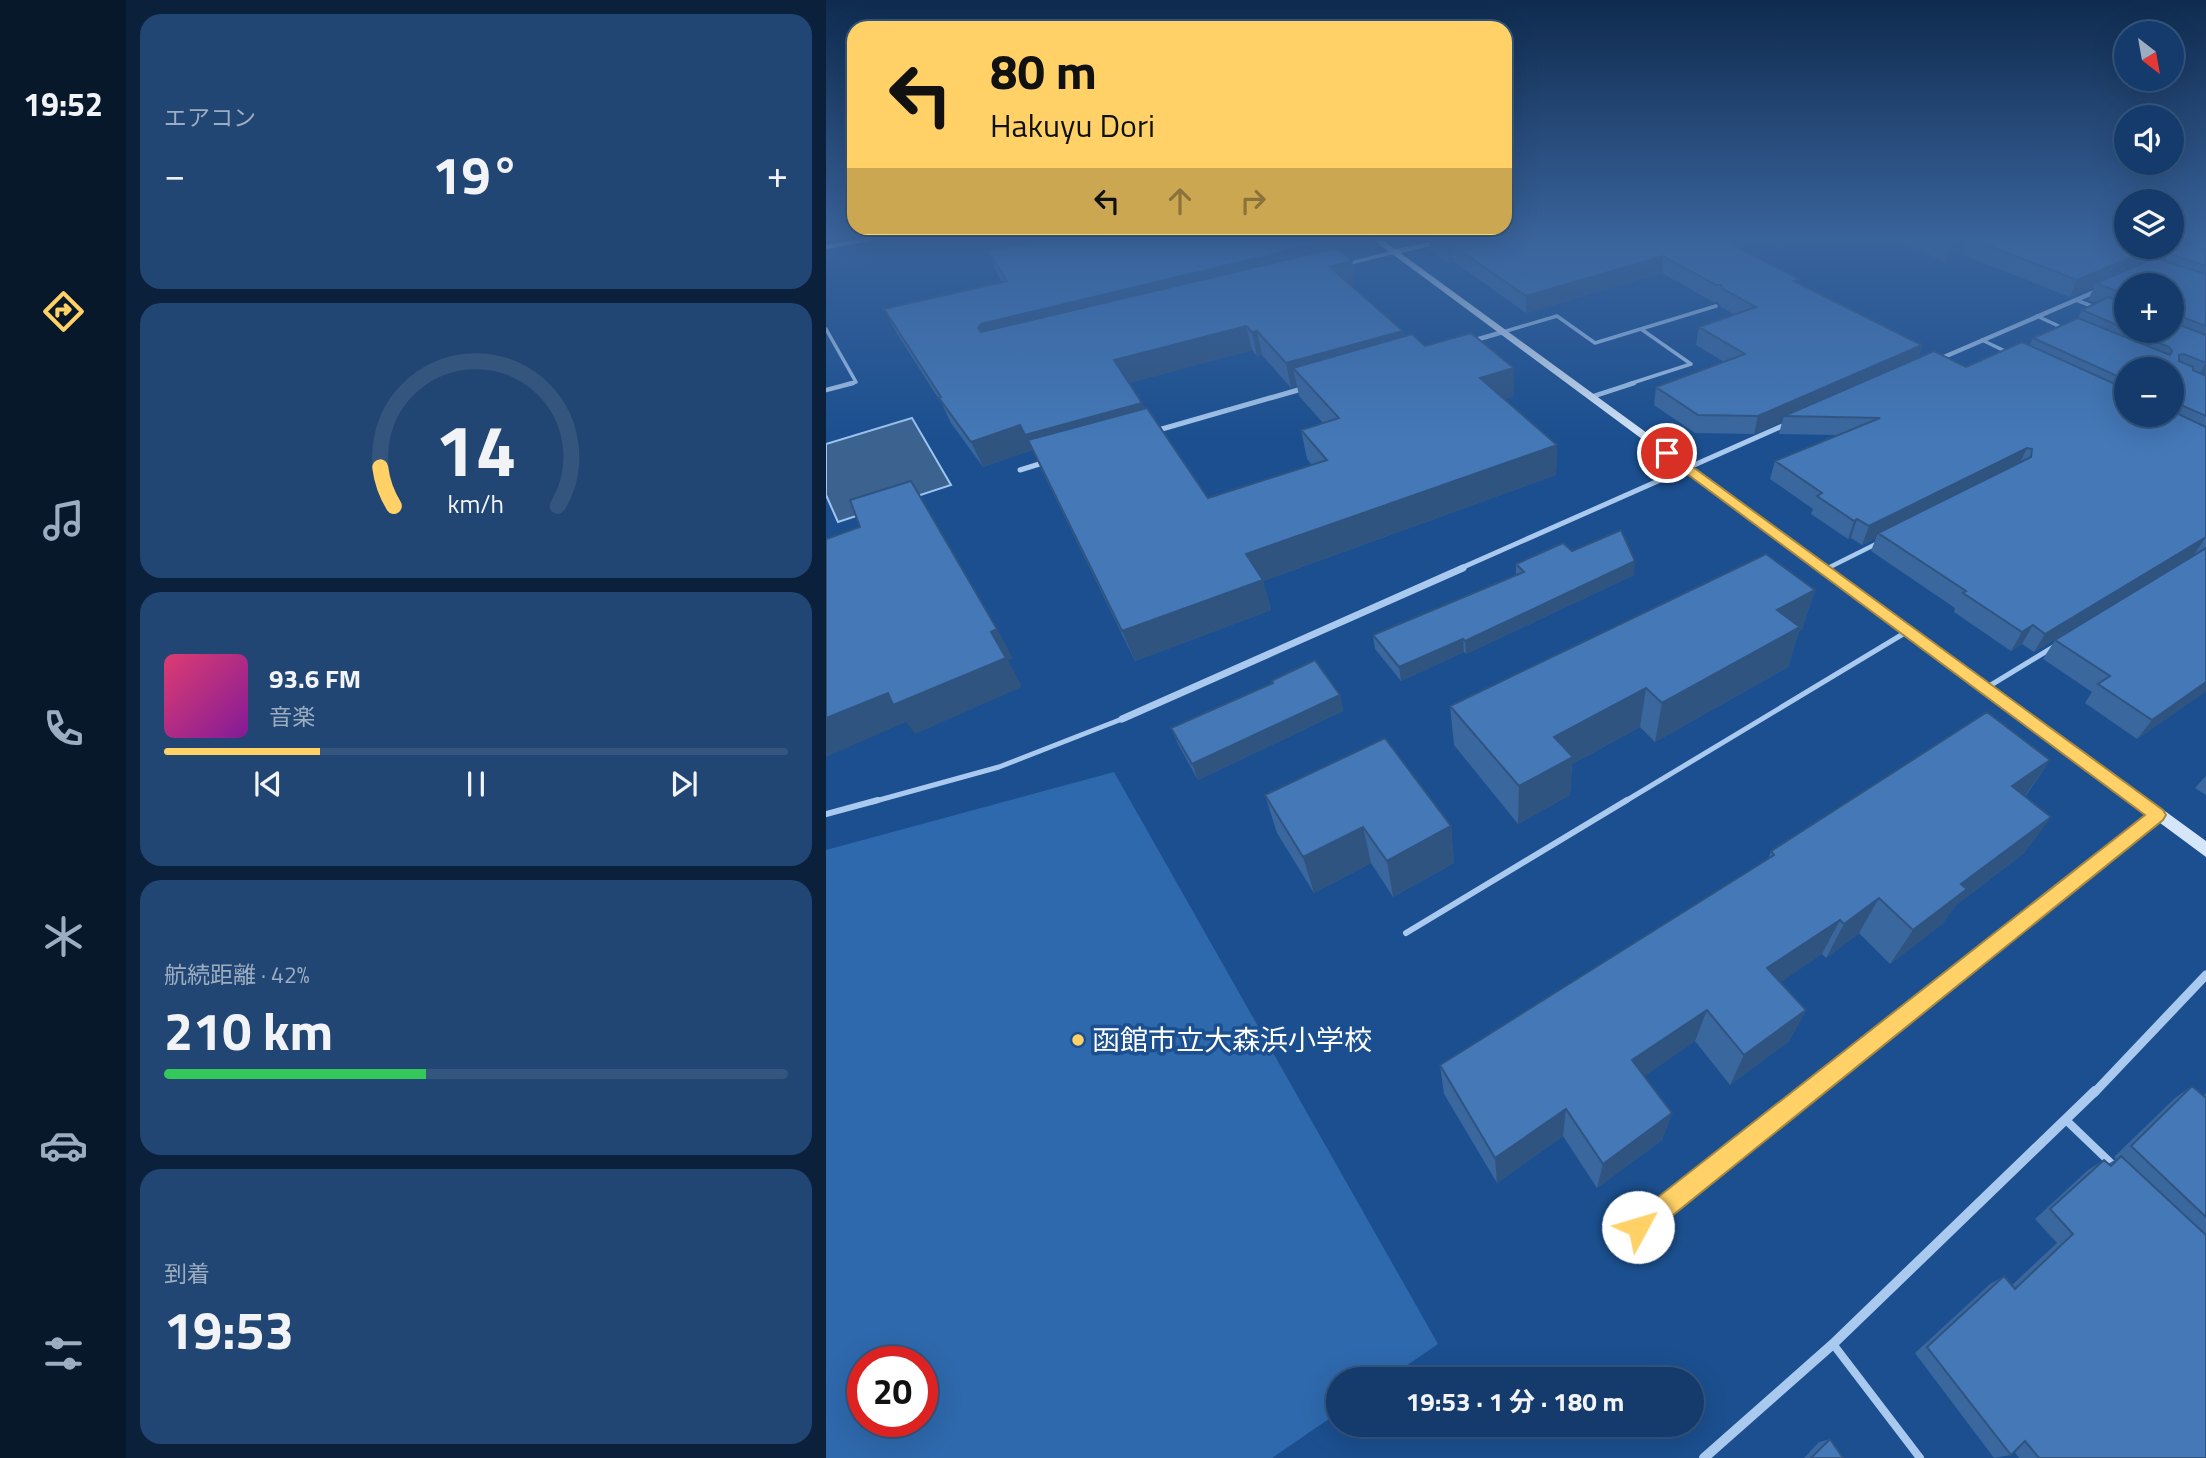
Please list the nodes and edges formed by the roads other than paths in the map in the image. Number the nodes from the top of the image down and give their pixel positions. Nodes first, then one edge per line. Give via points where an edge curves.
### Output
1 (1465, 304) edge
2 (2066, 304) edge
3 (2086, 304) edge
4 (1716, 306) edge
5 (2101, 310) edge
6 (2037, 316) junction
7 (826, 329) edge
8 (1641, 329) junction
9 (1503, 332) junction
10 (2073, 332) edge
11 (1982, 340) junction
12 (1463, 344) edge
13 (2018, 357) edge
14 (1933, 361) edge
15 (1315, 386) edge
16 (826, 390) edge
17 (1591, 397) junction
18 (1797, 420) edge
19 (1154, 431) edge
20 (1047, 462) edge
21 (1686, 468) junction
22 (1020, 470) dead end
23 (1886, 539) edge
24 (1825, 570) junction
25 (1908, 631) junction
26 (2067, 639) edge
27 (1986, 688) junction
28 (1122, 719) joint
29 (826, 814) edge
30 (2157, 815) junction
31 (2206, 850) edge
32 (1406, 933) dead end
33 (2206, 975) edge
34 (2067, 1121) junction
35 (2126, 1178) edge
36 (1638, 1227) dead end
37 (1833, 1344) junction
38 (1704, 1458) edge
39 (1920, 1458) edge

1 - 9 street
2 - 6 street
3 - 5 lane
4 - 8 lane
6 - 10 lane
6 - 11 street
7 - 16 lane via 856,382
8 - 9 lane via 1595,343 1558,316
8 - 17 lane via 1692,364
9 - 12 street
9 - 17 street
11 - 13 lane
11 - 14 street
15 - 19 street
17 - 21 street
18 - 21 street
20 - 22 street
21 - 24 street
21 - 28 street
23 - 24 lane
24 - 25 street
25 - 27 street
25 - 32 lane
26 - 27 lane
27 - 30 street
28 - 29 lane via 999,767
30 - 31 street
30 - 36 lane
33 - 34 street
34 - 35 lane
34 - 37 street
37 - 38 street
37 - 39 lane

